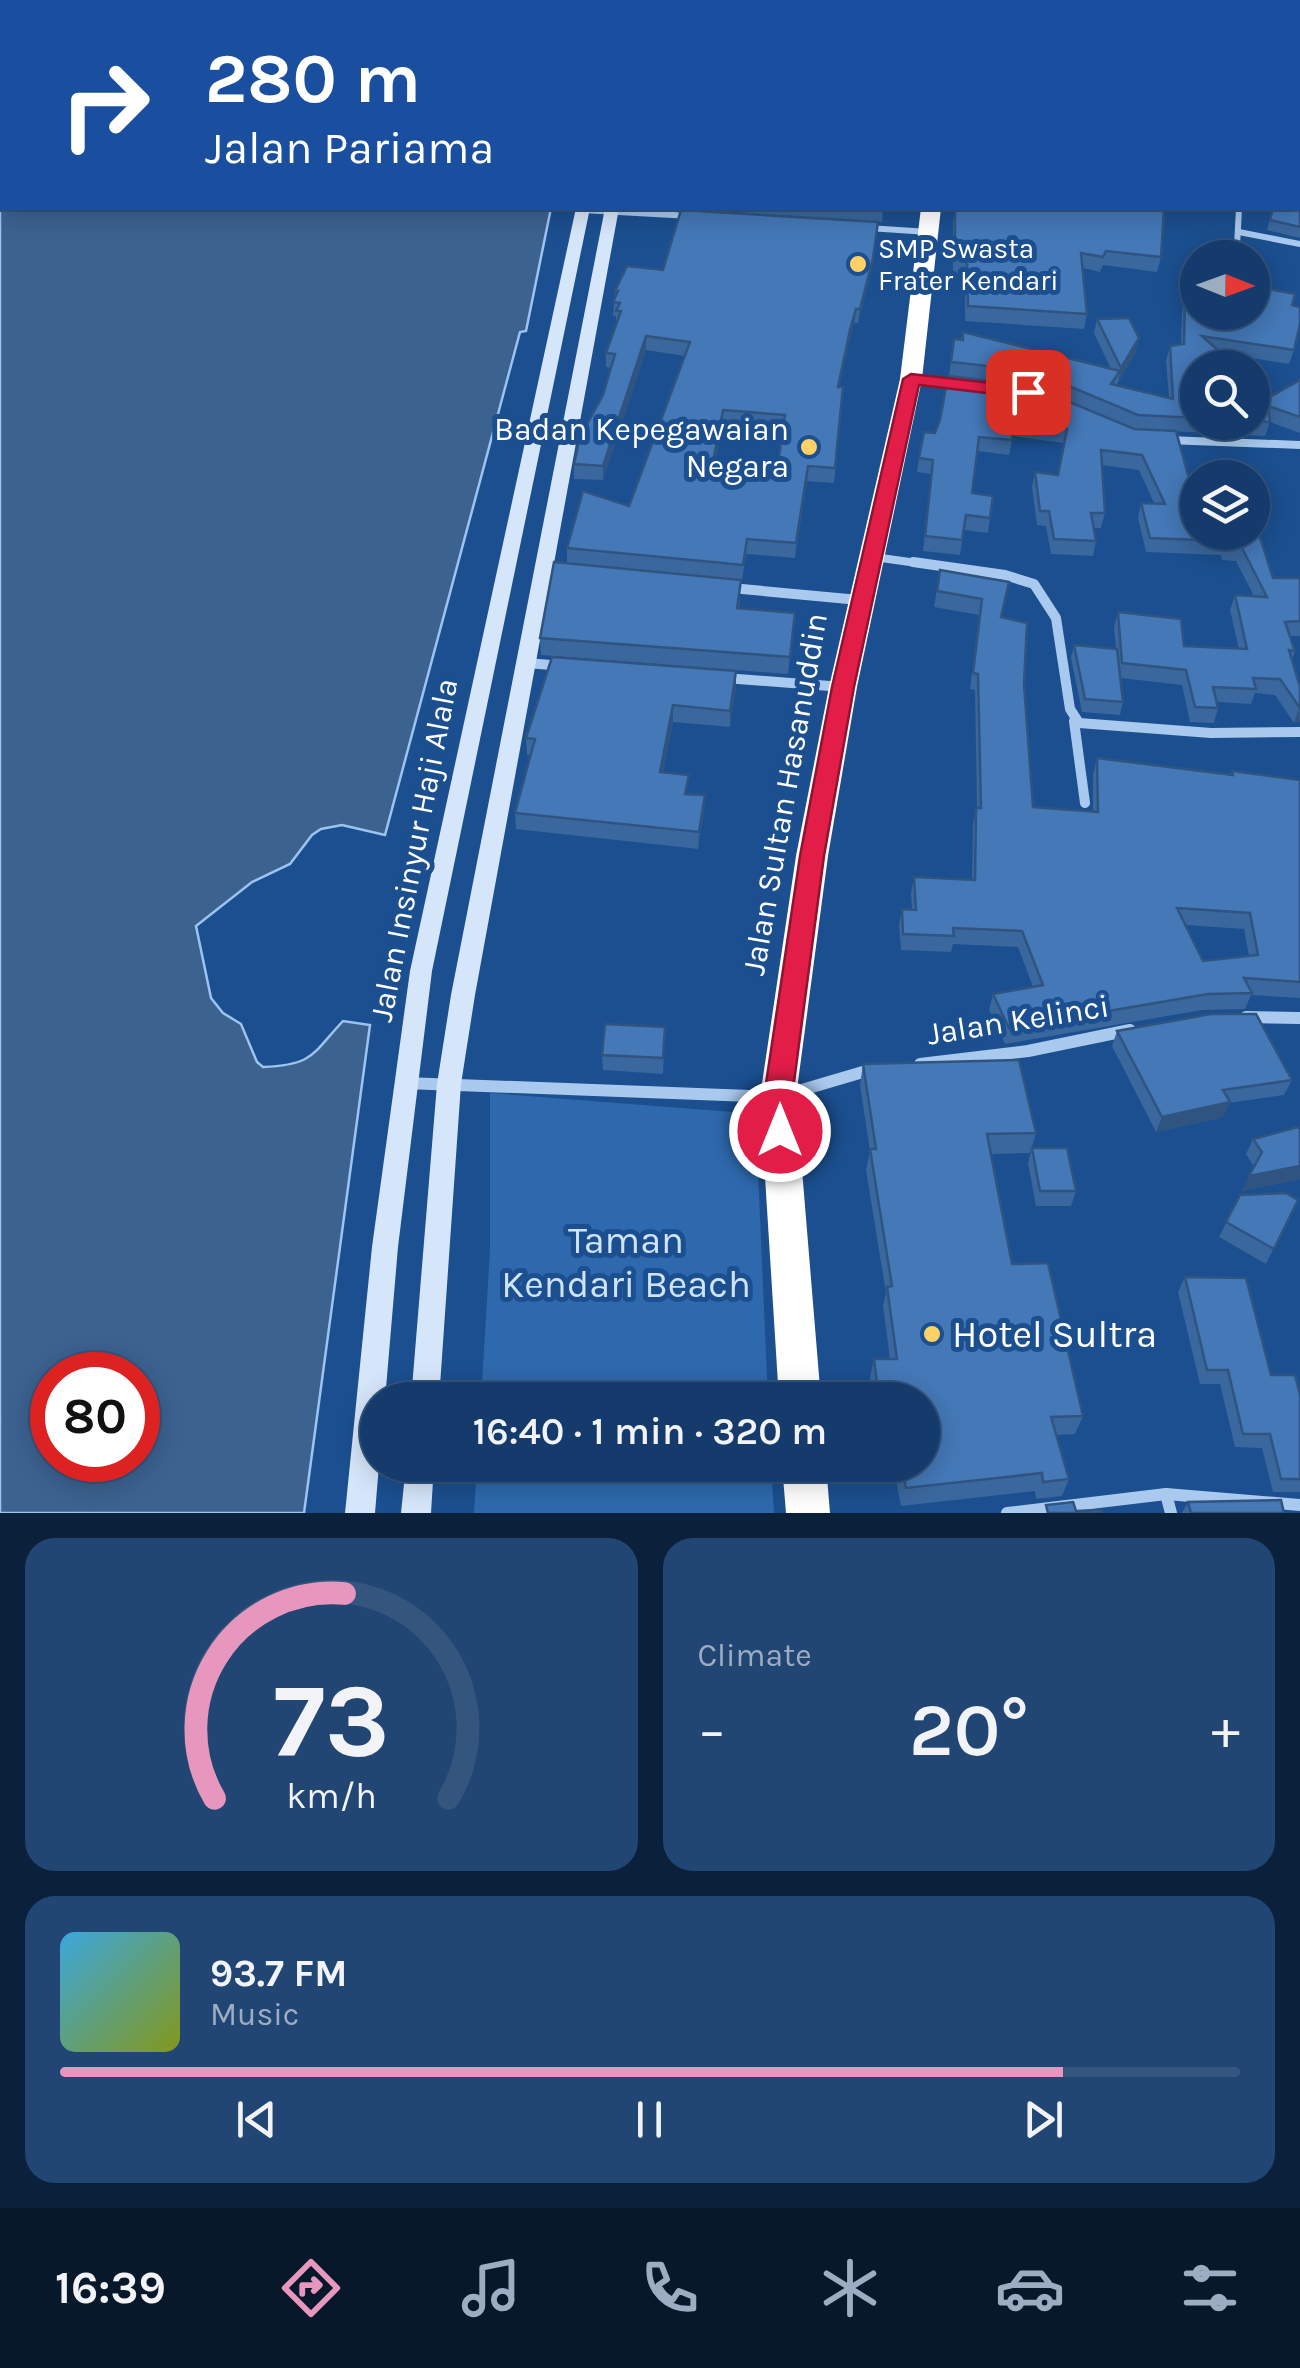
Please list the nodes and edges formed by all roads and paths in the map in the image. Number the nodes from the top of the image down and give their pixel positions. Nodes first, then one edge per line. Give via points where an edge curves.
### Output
1 (583, 210) edge
2 (611, 210) edge
3 (622, 210) edge
4 (1238, 210) edge
5 (710, 218) edge
6 (930, 220) edge
7 (849, 226) edge
8 (1239, 232) junction
9 (1238, 240) edge
10 (1300, 244) edge
11 (911, 379) junction
12 (972, 385) edge
13 (1160, 440) edge
14 (1300, 445) edge
15 (874, 557) junction
16 (712, 586) edge
17 (863, 601) junction
18 (525, 664) junction
19 (582, 668) edge
20 (713, 677) edge
21 (843, 687) junction
22 (1074, 721) junction
23 (1300, 732) edge
24 (1085, 802) dead end
25 (1231, 1018) edge
26 (1300, 1018) edge
27 (1147, 1028) edge
28 (405, 1082) junction
29 (449, 1084) junction
30 (778, 1097) junction
31 (426, 1382) edge
32 (799, 1382) edge
33 (419, 1482) edge
34 (805, 1482) edge
35 (1166, 1494) junction
36 (1300, 1504) edge
37 (360, 1513) edge
38 (416, 1513) edge
39 (808, 1513) edge
40 (1007, 1513) edge
41 (1171, 1513) edge

1 - 28 main road, Jalan Insinyur Haji Alala via 434,902
2 - 18 main road via 550,570
3 - 5 street
4 - 8 street
6 - 7 street
6 - 11 highway, Jalan Sultan Hasanuddin
8 - 9 street
8 - 10 street
11 - 12 street
11 - 15 highway, Jalan Sultan Hasanuddin
13 - 14 street
15 - 17 highway, Jalan Sultan Hasanuddin
15 - 22 street via 1034,584 1056,618
16 - 17 street
17 - 21 highway, Jalan Sultan Hasanuddin
18 - 19 street
18 - 29 main road
20 - 21 street
21 - 30 highway, Jalan Sultan Hasanuddin
22 - 23 street via 1210,734
22 - 24 street
25 - 26 street
27 - 30 street, Jalan Kelinci via 1028,1051 859,1071
28 - 29 street, Jalan Kelinci
28 - 37 main road, Jalan Insinyur Haji Alala
29 - 30 street, Jalan Kelinci
29 - 31 main road
30 - 32 highway, Jalan Sultan Hasanuddin
33 - 38 main road
34 - 39 highway
35 - 36 street
35 - 40 street
35 - 41 street

